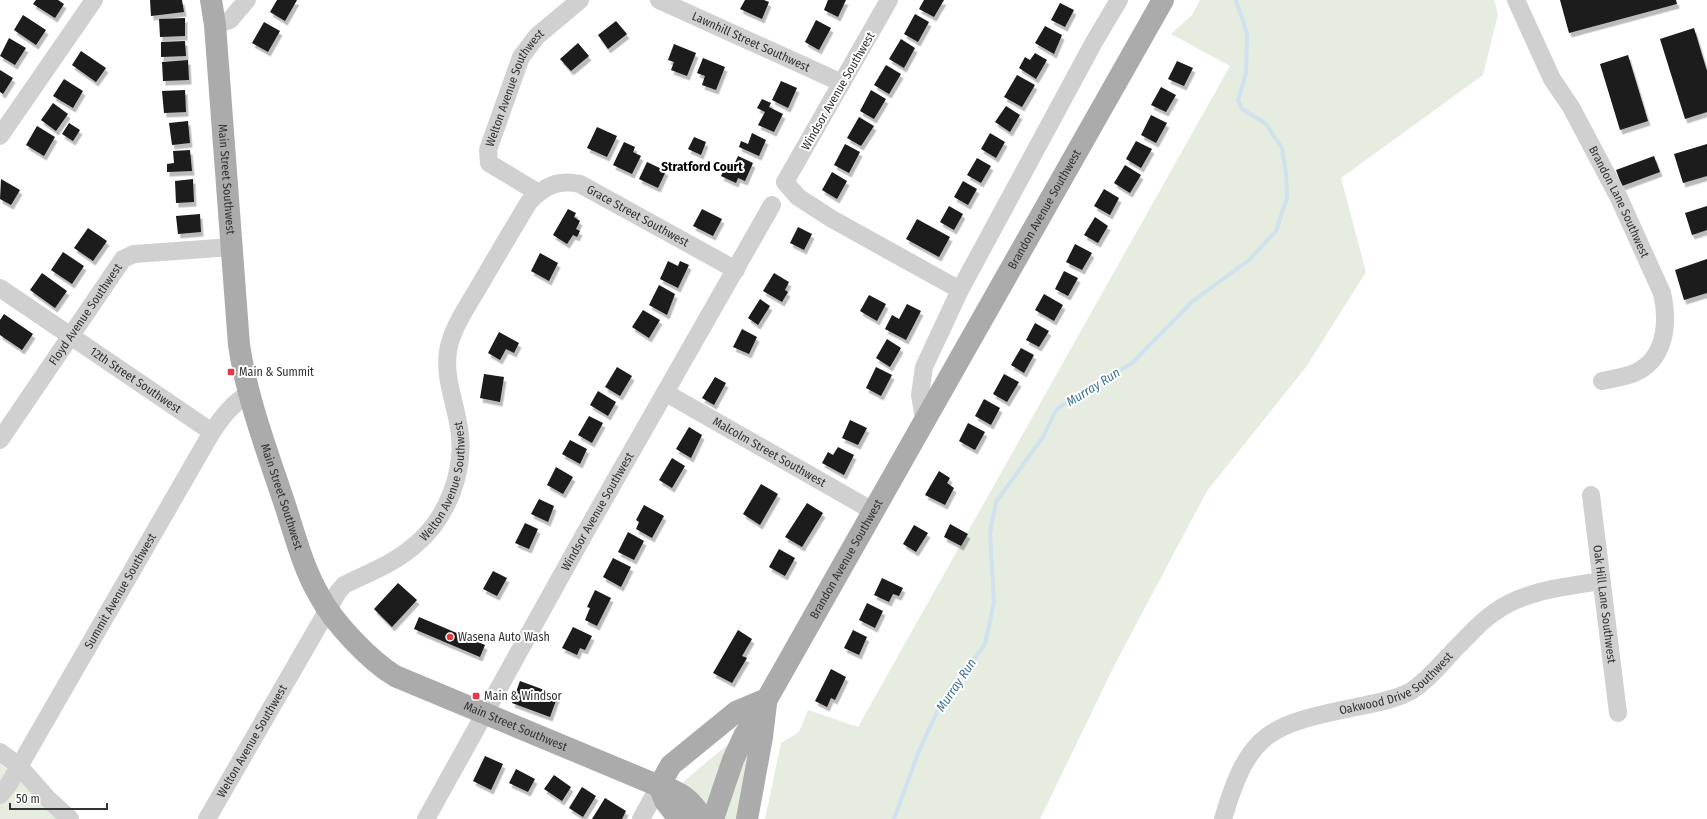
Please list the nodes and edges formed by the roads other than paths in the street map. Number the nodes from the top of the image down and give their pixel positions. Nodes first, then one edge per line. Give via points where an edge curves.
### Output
1 (94, 0) edge
2 (211, 0) edge
3 (248, 0) edge
4 (580, 0) edge
5 (659, 0) edge
6 (890, 0) edge
7 (1119, 0) edge
8 (1163, 0) edge
9 (1516, 0) edge
10 (215, 25) junction
11 (842, 83) junction
12 (0, 136) edge
13 (537, 192) junction
14 (772, 205) dead end
15 (232, 247) junction
16 (736, 270) junction
17 (0, 288) edge
18 (960, 290) junction
19 (71, 335) junction
20 (1602, 381) dead end
21 (666, 393) junction
22 (248, 394) junction
23 (924, 419) junction
24 (212, 432) junction
25 (0, 440) edge
26 (1591, 495) dead end
27 (873, 511) junction
28 (1601, 581) junction
29 (328, 609) junction
30 (767, 699) junction
31 (485, 713) junction
32 (1618, 713) dead end
33 (0, 752) edge
34 (19, 766) junction
35 (659, 786) junction
36 (0, 795) edge
37 (70, 819) edge
38 (207, 819) edge
39 (426, 819) edge
40 (641, 819) edge
41 (679, 819) edge
42 (703, 819) edge
43 (713, 819) edge
44 (747, 819) edge
45 (1223, 819) edge

1 - 12 street
2 - 10 main road, Main Street Southwest
3 - 10 street via 230,20
4 - 13 street, Welton Avenue Southwest via 537,36 521,57 488,150 489,163
5 - 11 street, Lawnhill Street Southwest
6 - 11 street, Windsor Avenue Southwest
7 - 18 street
8 - 23 main road, Brandon Avenue Southwest
9 - 20 street, Brandon Lane Southwest via 1552,79 1571,107 1619,198 1662,293 1665,335 1653,358 1633,373
10 - 15 main road, Main Street Southwest
11 - 18 street, Windsor Avenue Southwest via 785,182 798,197 832,219
13 - 16 street, Grace Street Southwest via 557,183 569,181 580,184
13 - 29 street, Welton Avenue Southwest via 461,318 448,350 448,382 459,426 460,450 458,470 447,503 428,533 415,545 398,558 344,585
14 - 16 street, Windsor Avenue Southwest
15 - 19 street, Floyd Avenue Southwest via 130,254 123,259
15 - 22 main road, Main Street Southwest via 239,345
16 - 21 street, Windsor Avenue Southwest
17 - 19 street, 12th Street Southwest
18 - 23 street via 924,367 920,395
19 - 24 street, 12th Street Southwest
19 - 25 street, Floyd Avenue Southwest
21 - 27 street, Malcolm Street Southwest
21 - 31 street, Windsor Avenue Southwest
22 - 24 street, Summit Avenue Southwest via 225,412
22 - 29 main road, Main Street Southwest via 312,580
23 - 27 main road, Brandon Avenue Southwest
24 - 34 street, Summit Avenue Southwest
26 - 28 street, Oak Hill Lane Southwest
27 - 30 main road, Brandon Avenue Southwest
28 - 32 street, Oak Hill Lane Southwest
28 - 45 street, Oakwood Drive Southwest via 1554,589 1508,603 1483,621 1421,683 1400,696 1305,718 1270,732 1258,742 1239,772
29 - 31 main road, Main Street Southwest via 340,626 383,668
29 - 38 street, Welton Avenue Southwest
30 - 35 main road via 735,730 682,774
30 - 43 main road, Brandon Avenue Southwest via 744,736 733,760
30 - 44 main road, Brandon Avenue Southwest
31 - 35 main road, Main Street Southwest
31 - 39 street, Windsor Avenue Southwest
33 - 34 street
34 - 36 street, Summit Avenue Southwest
34 - 37 street
35 - 40 street
35 - 41 main road via 665,801
35 - 42 main road via 672,788 683,794

